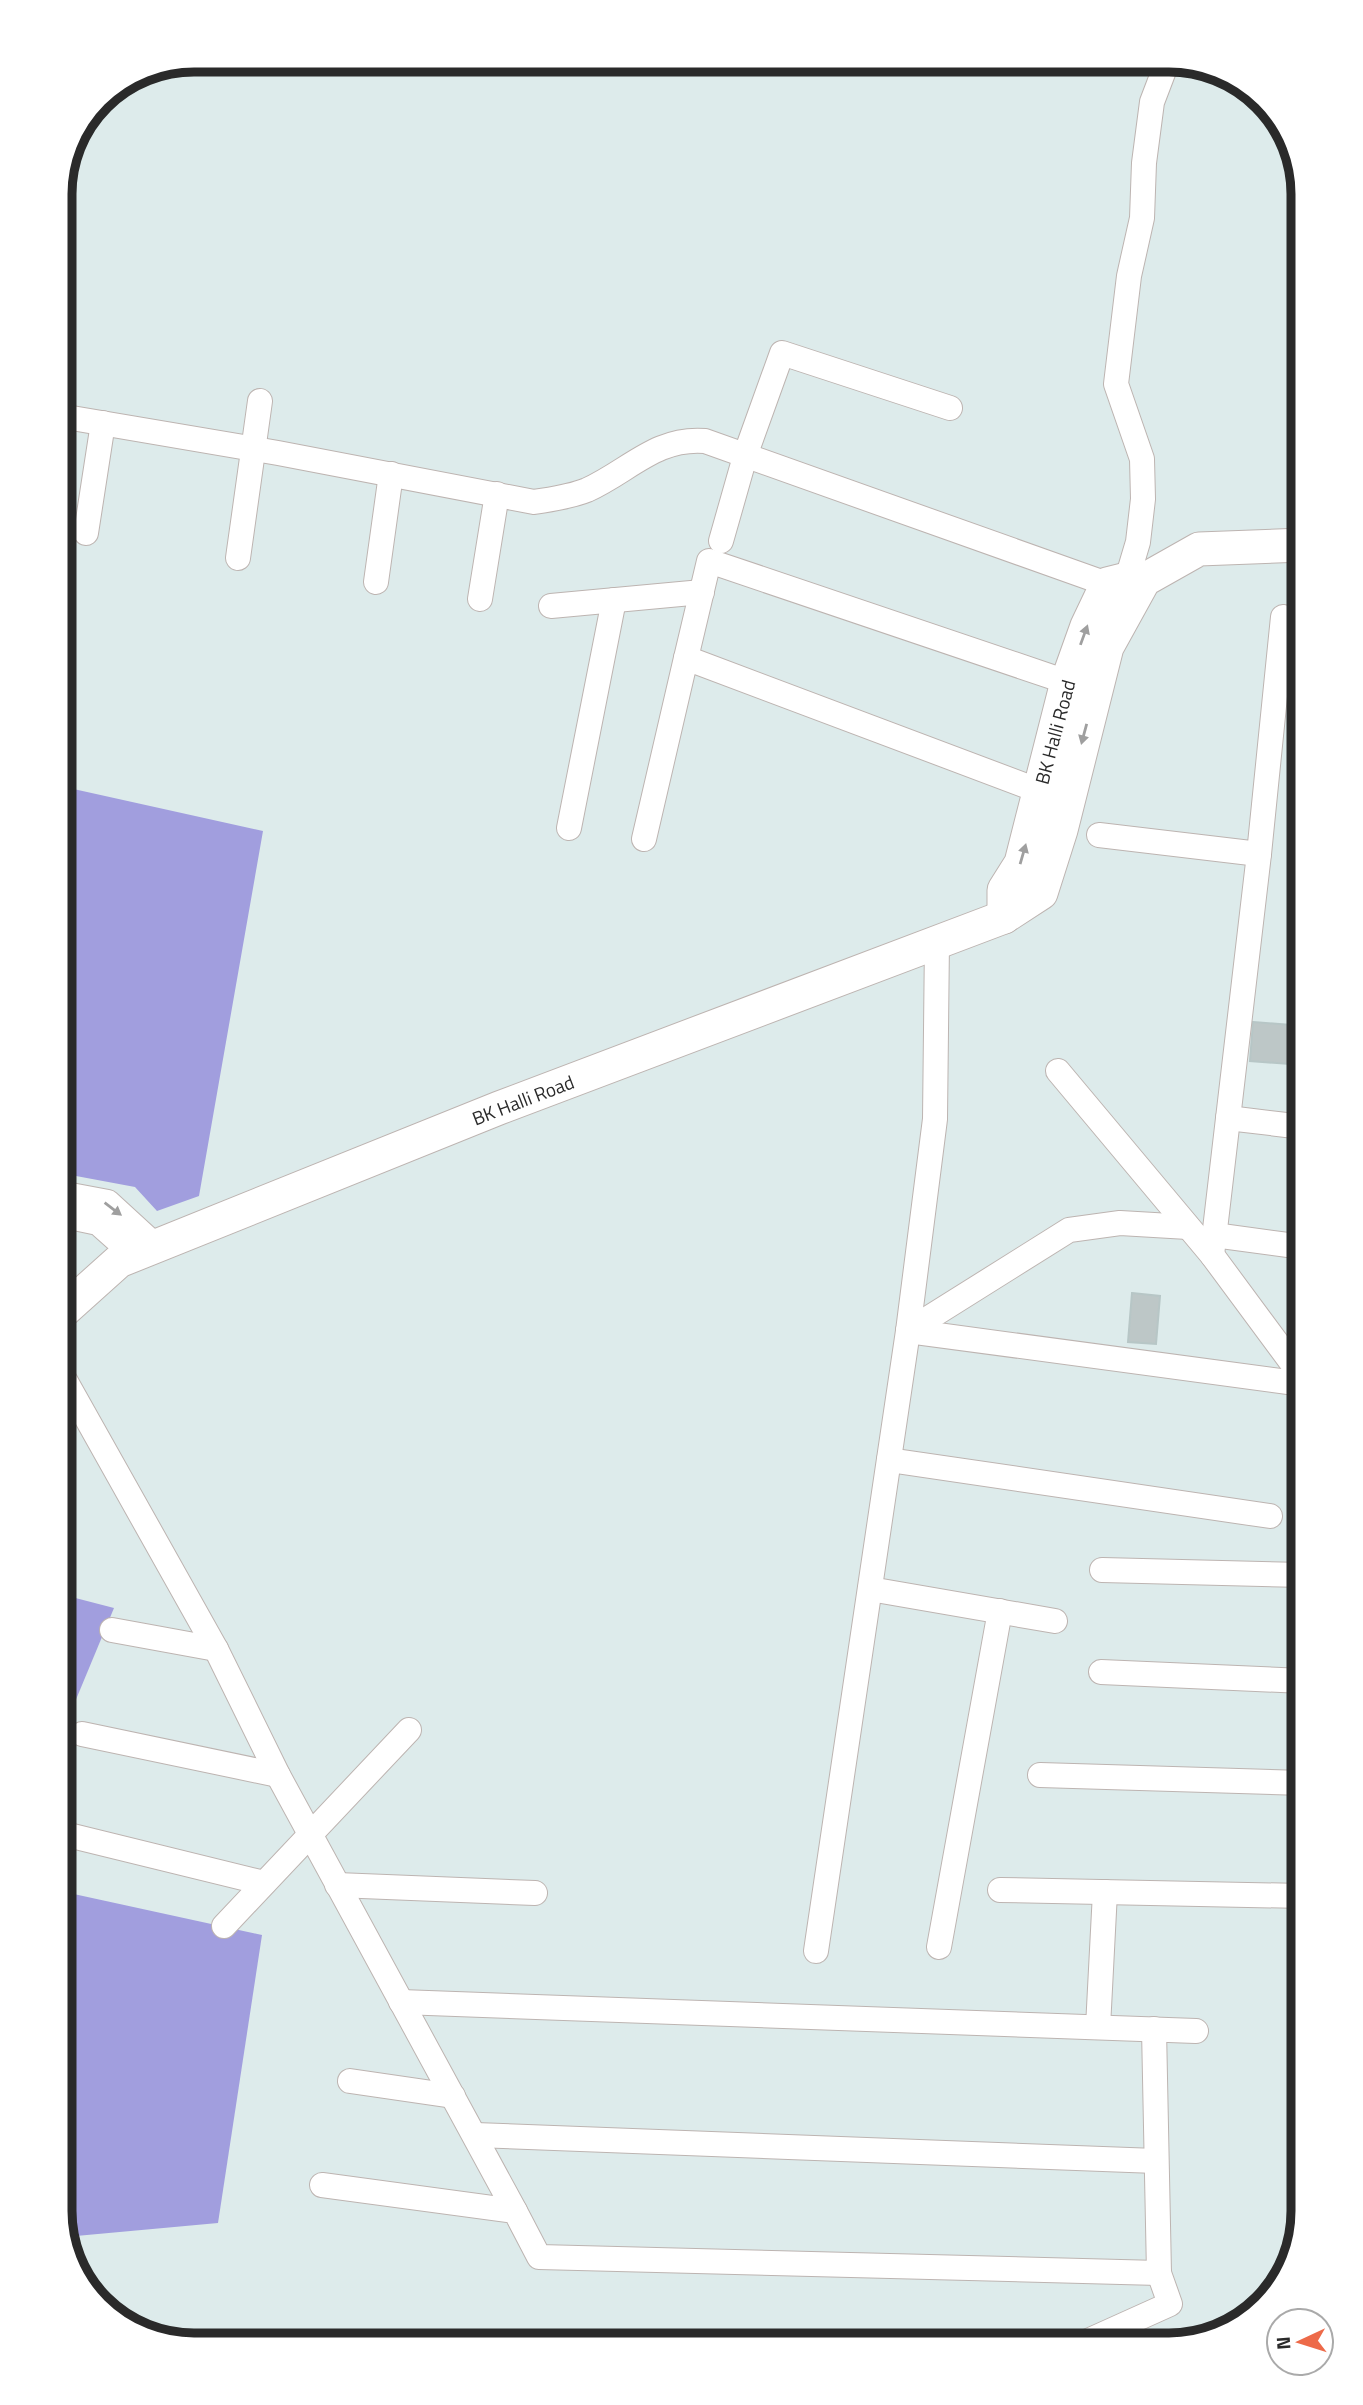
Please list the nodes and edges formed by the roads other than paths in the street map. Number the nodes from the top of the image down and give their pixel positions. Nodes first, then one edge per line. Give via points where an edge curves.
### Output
1 (1163, 72) edge
2 (260, 401) dead end
3 (950, 408) dead end
4 (72, 418) edge
5 (103, 423) junction
6 (252, 448) junction
7 (746, 453) junction
8 (391, 474) junction
9 (497, 494) junction
10 (86, 533) dead end
11 (721, 541) dead end
12 (1291, 545) edge
13 (238, 558) dead end
14 (1126, 581) junction
15 (376, 582) dead end
16 (702, 592) junction
17 (480, 598) dead end
18 (614, 600) junction
19 (551, 606) dead end
20 (1283, 617) dead end
21 (686, 658) junction
22 (1067, 682) junction
23 (1053, 796) junction
24 (569, 828) dead end
25 (1099, 835) dead end
26 (644, 839) dead end
27 (1259, 854) junction
28 (937, 941) junction
29 (1058, 1071) dead end
30 (1227, 1118) junction
31 (1291, 1125) edge
32 (72, 1195) edge
33 (72, 1218) edge
34 (1188, 1227) junction
35 (1213, 1245) junction
36 (1291, 1247) edge
37 (145, 1251) junction
38 (72, 1303) edge
39 (908, 1331) junction
40 (1291, 1359) edge
41 (1291, 1382) edge
42 (72, 1392) edge
43 (889, 1460) junction
44 (1270, 1516) dead end
45 (1102, 1570) dead end
46 (1291, 1575) edge
47 (870, 1589) junction
48 (1000, 1611) junction
49 (1055, 1621) dead end
50 (112, 1630) dead end
51 (216, 1649) junction
52 (1101, 1672) dead end
53 (1291, 1680) edge
54 (409, 1730) dead end
55 (82, 1734) dead end
56 (278, 1775) junction
57 (1040, 1775) dead end
58 (1291, 1783) edge
59 (310, 1834) junction
60 (72, 1836) edge
61 (264, 1883) junction
62 (337, 1885) junction
63 (1000, 1890) dead end
64 (1105, 1892) junction
65 (535, 1893) dead end
66 (1291, 1896) edge
67 (223, 1926) dead end
68 (939, 1947) dead end
69 (816, 1951) dead end
70 (401, 2002) junction
71 (1098, 2027) junction
72 (1154, 2029) junction
73 (1196, 2031) dead end
74 (350, 2081) dead end
75 (453, 2096) junction
76 (475, 2135) junction
77 (1156, 2161) junction
78 (322, 2185) dead end
79 (515, 2211) junction
80 (1159, 2273) junction
81 (1107, 2333) edge

1 - 14 street via 1152,102 1142,218 1129,276 1116,384 1142,459 1138,542
2 - 6 street
3 - 7 street via 782,353
4 - 5 street
5 - 6 street
5 - 10 street
6 - 8 street
6 - 13 street
7 - 9 street via 686,439 644,454 569,496 534,502
7 - 11 street
7 - 14 street
8 - 9 street
8 - 15 street
9 - 17 street
12 - 14 main road via 1199,549
22 -> 14 main road, BK Halli Road via 1087,626
14 -> 23 main road, BK Halli Road
16 - 18 street
16 - 21 street
16 - 22 street via 709,561
18 - 19 street
18 - 24 street
20 - 27 street
21 - 23 street
21 - 26 street
22 - 23 main road, BK Halli Road
23 - 28 main road, BK Halli Road via 1041,893 1004,917
25 - 27 street
27 - 30 street
28 - 37 main road, BK Halli Road via 487,1113
28 - 39 street via 935,1119
29 - 34 street
30 - 31 street
30 - 35 street
32 -> 37 street via 108,1202
33 - 37 street via 98,1223
34 - 35 street
34 - 39 street via 1120,1223 1069,1230
35 - 36 street
35 - 40 street
37 - 38 main road, BK Halli Road via 119,1261
39 - 41 street
39 - 43 street
42 - 51 street
43 - 44 street
43 - 47 street
45 - 46 street
47 - 48 street
47 - 69 street
48 - 49 street
48 - 68 street
50 - 51 street
51 - 56 street
52 - 53 street
54 - 59 street
55 - 56 street
56 - 59 street
57 - 58 street
59 - 61 street
59 - 62 street
60 - 61 street
61 - 67 street
62 - 65 street
62 - 70 street
63 - 64 street
64 - 66 street
64 - 71 street
70 - 71 street
70 - 75 street
71 - 72 street
72 - 73 street
72 - 77 street
74 - 75 street
75 - 76 street
76 - 77 street
76 - 79 street
77 - 80 street
78 - 79 street
79 - 80 street via 539,2257
80 - 81 street via 1170,2304

